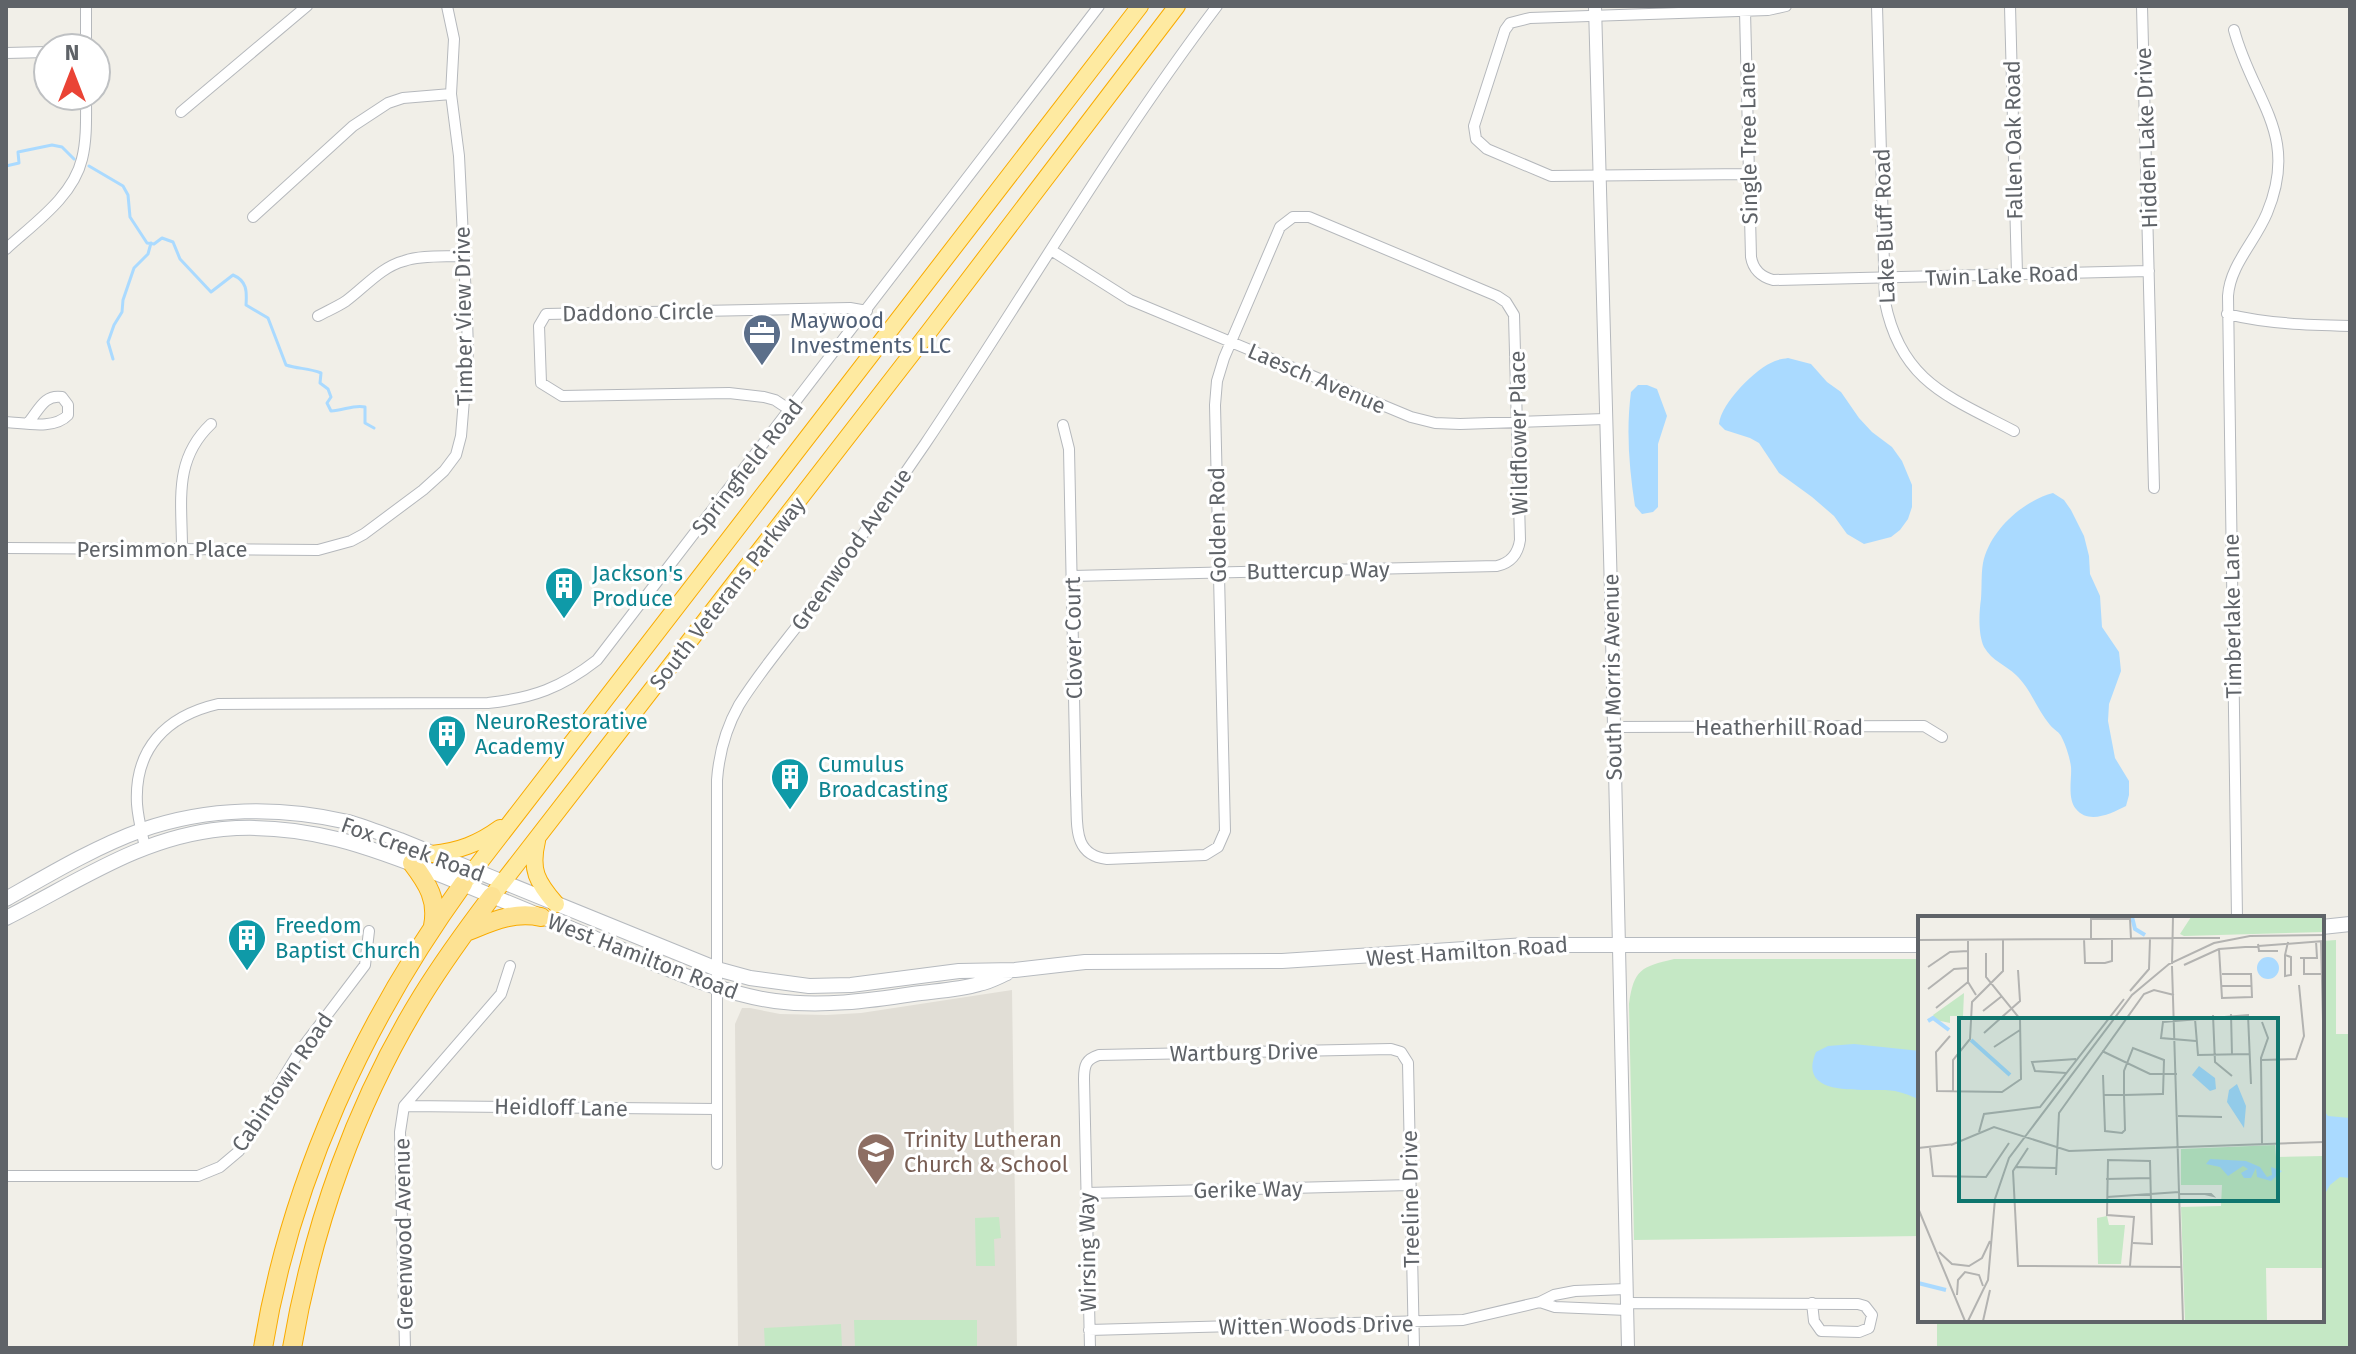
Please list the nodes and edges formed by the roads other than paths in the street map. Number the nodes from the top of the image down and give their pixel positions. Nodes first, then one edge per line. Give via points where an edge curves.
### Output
1 (86, 6) edge
2 (307, 6) edge
3 (447, 6) edge
4 (1099, 6) edge
5 (1140, 6) edge
6 (1177, 6) edge
7 (1217, 6) edge
8 (1786, 6) edge
9 (1877, 6) edge
10 (2010, 6) edge
11 (2142, 6) edge
12 (1595, 10) edge
13 (1745, 11) junction
14 (2234, 30) dead end
15 (86, 32) edge
16 (32, 52) edge
17 (6, 53) edge
18 (451, 94) junction
19 (85, 112) edge
20 (181, 112) dead end
21 (1749, 174) junction
22 (1599, 177) junction
23 (253, 217) dead end
24 (6, 249) edge
25 (1051, 250) junction
26 (462, 256) junction
27 (2149, 271) junction
28 (1760, 274) joint
29 (2017, 274) junction
30 (1884, 278) junction
31 (1511, 308) joint
32 (867, 311) junction
33 (2227, 314) junction
34 (318, 316) dead end
35 (2350, 326) edge
36 (1230, 342) junction
37 (790, 410) junction
38 (1605, 419) junction
39 (6, 422) edge
40 (28, 423) dead end
41 (1518, 423) junction
42 (211, 424) dead end
43 (1063, 425) dead end
44 (2014, 431) dead end
45 (2154, 488) dead end
46 (6, 548) edge
47 (182, 549) junction
48 (318, 550) joint
49 (1513, 557) joint
50 (1218, 573) junction
51 (1072, 576) junction
52 (1614, 727) junction
53 (1942, 737) dead end
54 (514, 818) junction
55 (142, 830) junction
56 (538, 834) junction
57 (145, 847) junction
58 (1085, 850) joint
59 (432, 854) junction
60 (412, 863) junction
61 (468, 878) junction
62 (497, 890) junction
63 (6, 899) edge
64 (556, 904) junction
65 (2237, 916) edge
66 (541, 917) junction
67 (6, 918) edge
68 (2350, 924) edge
69 (2324, 927) edge
70 (432, 928) junction
71 (369, 931) dead end
72 (464, 933) junction
73 (1618, 944) junction
74 (1918, 945) edge
75 (510, 966) dead end
76 (717, 969) junction
77 (1015, 970) junction
78 (717, 988) junction
79 (1401, 1052) joint
80 (1087, 1061) joint
81 (404, 1106) junction
82 (717, 1109) junction
83 (717, 1164) dead end
84 (6, 1176) edge
85 (1410, 1185) junction
86 (1086, 1193) junction
87 (1626, 1289) junction
88 (1540, 1302) junction
89 (1812, 1303) junction
90 (1627, 1306) junction
91 (1413, 1323) junction
92 (1089, 1330) junction
93 (263, 1348) edge
94 (292, 1348) edge
95 (405, 1348) edge
96 (1090, 1348) edge
97 (1414, 1348) edge
98 (1628, 1348) edge

1 - 15 street
2 - 20 street
3 - 18 street, Timber View Drive via 454,39
4 - 32 street, Springfield Road
5 - 54 highway, South Veterans Parkway
6 - 56 highway, South Veterans Parkway
7 - 25 street, Greenwood Avenue
8 - 13 street
9 - 30 street, Lake Bluff Road
10 - 29 street, Fallen Oak Road
11 - 27 street, Hidden Lake Drive
12 - 13 street
12 - 22 street, South Morris Avenue
12 - 22 street via 1510,23 1474,132 1487,149 1544,174
13 - 21 street, Single Tree Lane
14 - 33 street, Timberlake Lane via 2272,120 2279,154 2266,215 2229,284
16 - 17 street
18 - 23 street via 403,98 379,108
18 - 26 street, Timber View Drive
19 - 24 street via 77,173 50,209
21 - 22 street
21 - 28 street, Single Tree Lane via 1751,257
22 - 38 street, South Morris Avenue
25 - 36 street, Laesch Avenue via 1130,300
25 - 76 street, Greenwood Avenue via 912,462 732,720 717,780
26 - 34 street via 396,264
26 - 48 street, Timber View Drive via 468,351 456,455 423,490 364,534
27 - 29 street, Twin Lake Road
27 - 45 street, Hidden Lake Drive
28 - 30 street, Twin Lake Road via 1773,280
29 - 30 street, Twin Lake Road
30 - 44 street, Lake Bluff Road via 1891,328 1915,370 1940,392
31 - 36 street, Golden Rod via 1497,296 1304,216 1280,227
31 - 41 street, Wildflower Place
32 - 37 street, Springfield Road
32 - 37 street, Daddono Circle via 546,314 539,326 541,383 562,396 750,394
33 - 35 street via 2293,326
33 - 65 street, Timberlake Lane
36 - 41 street, Laesch Avenue via 1411,417 1448,424
36 - 50 street, Golden Rod via 1215,405
37 - 55 street, Springfield Road via 597,660 573,678 519,700 488,703 205,707 168,725 147,751 137,800
38 - 41 street, Laesch Avenue
38 - 52 street, South Morris Avenue
39 - 40 street
41 - 49 street, Wildflower Place via 1520,540
42 - 47 street via 191,448 184,467
43 - 51 street, Clover Court via 1069,449
46 - 47 street, Persimmon Place
47 - 48 street, Persimmon Place
49 - 50 street, Buttercup Way via 1497,566
50 - 51 street, Buttercup Way
50 - 58 street, Golden Rod via 1225,831 1218,847 1200,856 1107,859
51 - 58 street, Clover Court via 1078,836
52 - 53 street, Heatherhill Road via 1924,726
52 - 73 street, South Morris Avenue
54 - 59 highway via 467,848
54 - 61 highway, South Veterans Parkway
55 - 57 street, Springfield Road
55 - 59 main road, Fox Creek Road via 228,812 292,812 351,823
55 - 63 main road, Fox Creek Road
56 - 62 highway, South Veterans Parkway
56 - 64 highway via 534,868
57 - 60 main road, Fox Creek Road via 210,831 291,829 362,844
57 - 67 main road, Fox Creek Road
59 - 61 main road, Fox Creek Road
60 - 61 main road, Fox Creek Road
60 - 70 highway via 435,901
61 - 62 main road, West Hamilton Road
61 - 70 highway, South Veterans Parkway
62 - 64 main road, West Hamilton Road
62 - 66 main road, West Hamilton Road
62 - 72 highway, South Veterans Parkway
64 - 76 main road, West Hamilton Road
66 - 72 highway via 513,915
66 - 78 main road, West Hamilton Road
68 - 69 main road
70 - 93 highway, South Veterans Parkway via 368,1039 317,1152 279,1271
71 - 84 street, Cabintown Road via 365,965 299,1052 239,1151 220,1167 198,1176
72 - 94 highway, South Veterans Parkway via 421,998 355,1128 311,1256
73 - 74 main road, West Hamilton Road
73 - 77 main road, West Hamilton Road via 1311,960 1085,962
73 - 87 street, South Morris Avenue
75 - 81 street, Greenwood Avenue via 501,994
76 - 77 main road, West Hamilton Road via 809,986
76 - 78 street, Greenwood Avenue
77 - 78 main road, West Hamilton Road via 980,984 832,1004 774,1001
78 - 82 street, Greenwood Avenue
79 - 80 street, Wartburg Drive via 1099,1055
79 - 85 street, Treeline Drive via 1408,1063
80 - 86 street, Wirsing Way
81 - 82 street, Heidloff Lane
81 - 95 street, Greenwood Avenue via 400,1132
82 - 83 street, Greenwood Avenue
85 - 86 street, Gerike Way
85 - 91 street, Treeline Drive
86 - 92 street, Wirsing Way
87 - 88 street, Witten Woods Drive via 1575,1291
87 - 90 street, South Morris Avenue
88 - 90 street, Witten Woods Drive via 1555,1307
88 - 91 street, Witten Woods Drive via 1463,1320
89 - 89 street, Witten Woods Drive via 1865,1306 1872,1322 1859,1332 1821,1331
89 - 90 street, Witten Woods Drive
90 - 98 street, South Morris Avenue
91 - 92 street, Witten Woods Drive
91 - 97 street, Treeline Drive
92 - 96 street, Wirsing Way

